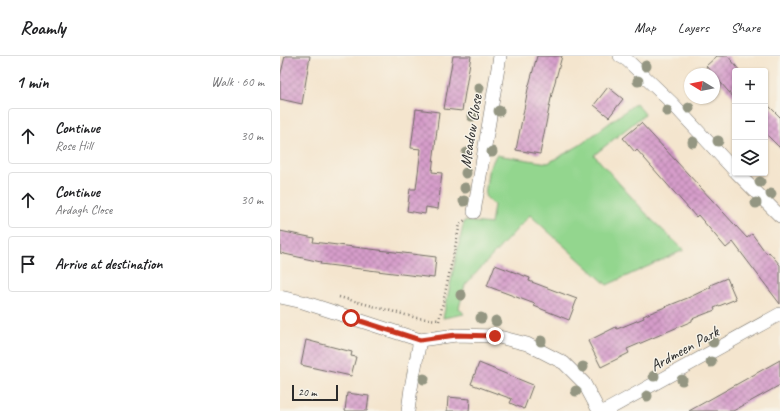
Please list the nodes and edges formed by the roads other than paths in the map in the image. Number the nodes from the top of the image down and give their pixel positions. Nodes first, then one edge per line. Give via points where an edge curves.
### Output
1 (500, 56) edge
2 (620, 56) edge
3 (732, 168) edge
4 (740, 176) edge
5 (474, 212) road end
6 (780, 216) edge
7 (280, 297) edge
8 (780, 314) edge
9 (420, 340) junction
10 (408, 411) edge
11 (599, 411) edge
12 (605, 411) edge

1 - 5 street, Meadow Close
2 - 3 street via 672,103
4 - 6 street
7 - 9 street
8 - 12 street, Ardmeen Park
9 - 10 street
9 - 11 street via 456,335 495,336 527,344 564,363 584,382

